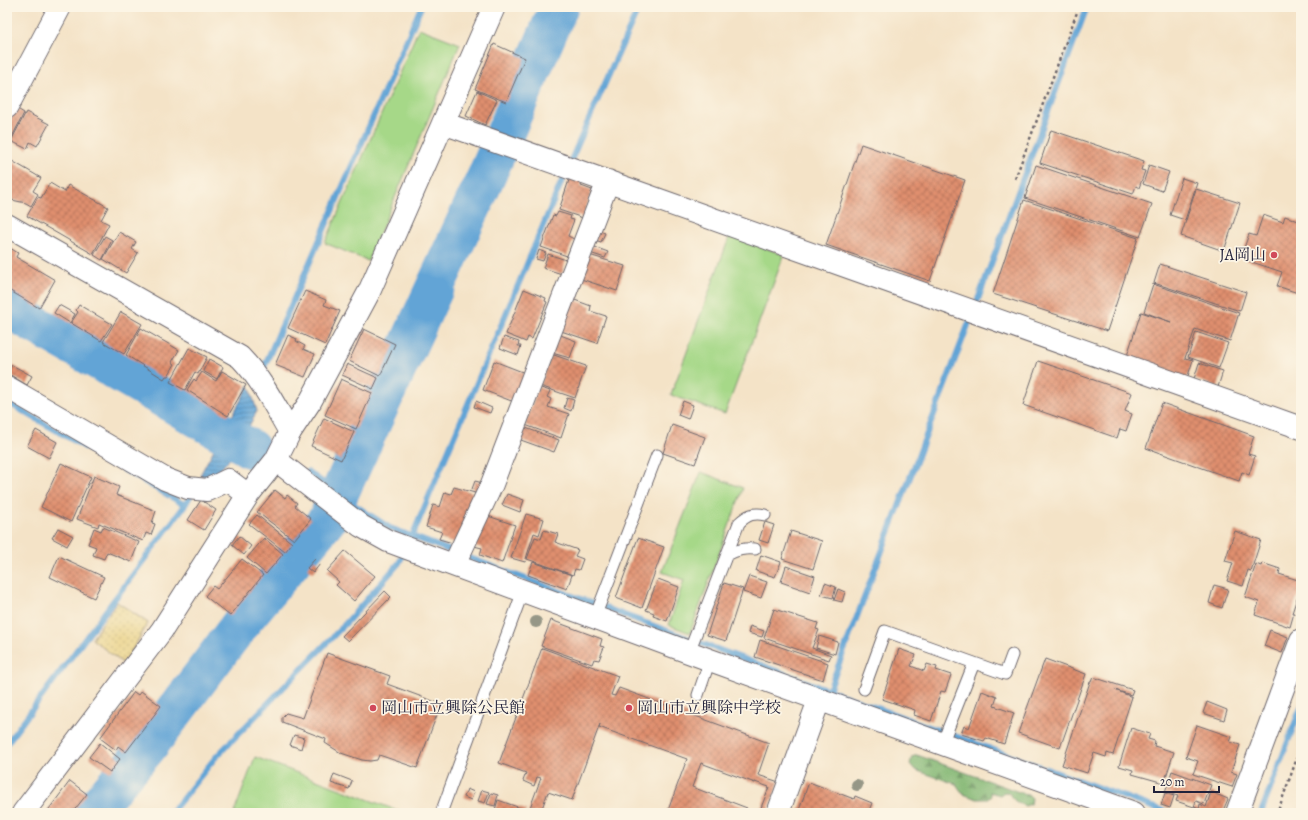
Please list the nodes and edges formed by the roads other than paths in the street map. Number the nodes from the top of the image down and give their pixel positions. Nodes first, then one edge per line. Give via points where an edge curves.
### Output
1 (60, 7) edge
2 (494, 7) edge
3 (7, 107) edge
4 (444, 123) junction
5 (608, 181) junction
6 (7, 225) edge
7 (7, 387) edge
8 (1301, 428) edge
9 (290, 432) junction
10 (657, 455) dead end
11 (276, 460) junction
12 (248, 495) junction
13 (765, 515) dead end
14 (755, 548) dead end
15 (727, 555) junction
16 (458, 557) junction
17 (523, 591) junction
18 (598, 609) junction
19 (1301, 640) edge
20 (692, 644) junction
21 (1012, 656) dead end
22 (710, 660) junction
23 (974, 663) junction
24 (864, 689) dead end
25 (698, 695) dead end
26 (819, 700) junction
27 (945, 737) junction
28 (7, 804) edge
29 (16, 813) edge
30 (23, 813) edge
31 (441, 813) edge
32 (778, 813) edge
33 (1134, 813) edge
34 (1237, 813) edge

1 - 3 street
2 - 4 street
4 - 5 street
4 - 9 street via 369,292 310,402
5 - 8 street
5 - 16 street via 492,484
6 - 9 street via 240,357 258,378
7 - 12 street via 165,479 198,489 228,480
9 - 11 street
10 - 18 lane
11 - 12 street
11 - 16 street via 361,526 388,541 405,547
12 - 30 street via 162,630
13 - 15 lane via 753,513 744,517 739,523
14 - 15 lane via 738,549
15 - 20 lane
16 - 17 street
17 - 18 street
17 - 31 lane
18 - 20 street
19 - 34 street
20 - 22 street
21 - 23 lane via 1005,674
22 - 25 lane
22 - 26 street
23 - 24 lane via 885,631
23 - 27 lane
26 - 27 street
26 - 32 street
27 - 33 street
28 - 29 street

